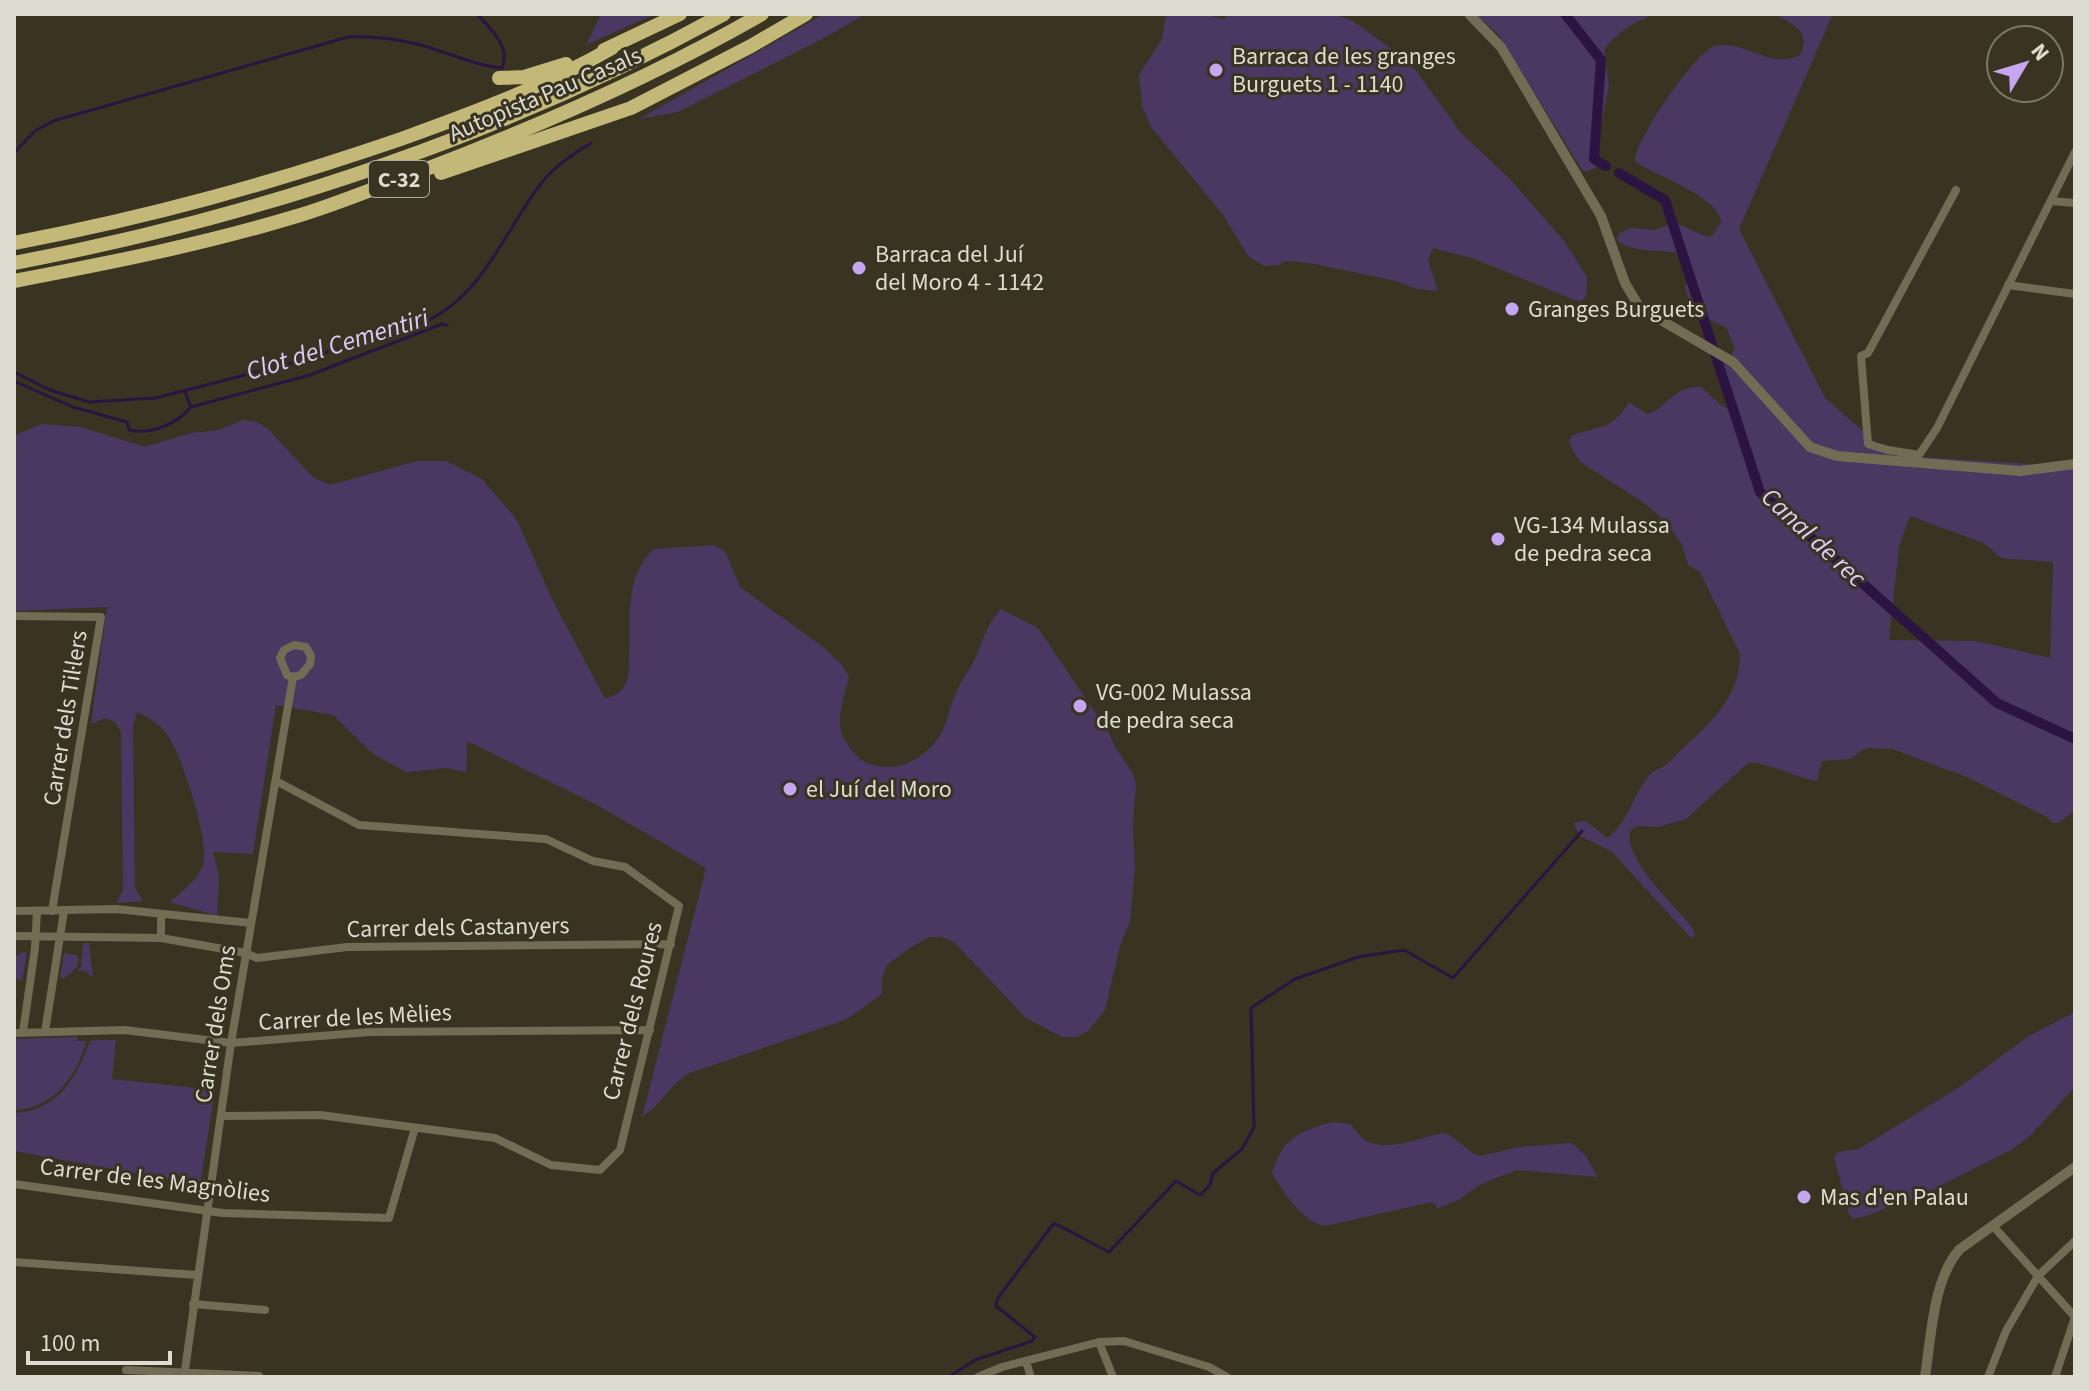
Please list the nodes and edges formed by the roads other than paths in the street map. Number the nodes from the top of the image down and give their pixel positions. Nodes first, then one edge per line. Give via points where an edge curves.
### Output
1 (680, 14) edge
2 (724, 14) edge
3 (762, 14) edge
4 (806, 14) edge
5 (1469, 14) edge
6 (612, 48) junction
7 (499, 78) dead end
8 (2075, 152) edge
9 (390, 182) junction
10 (1956, 190) dead end
11 (2051, 201) junction
12 (2075, 203) edge
13 (14, 243) edge
14 (14, 263) edge
15 (14, 281) edge
16 (2008, 285) junction
17 (2075, 294) edge
18 (1918, 460) junction
19 (2075, 464) edge
20 (14, 616) edge
21 (293, 677) dead end
22 (276, 781) junction
23 (14, 911) edge
24 (37, 911) junction
25 (52, 911) junction
26 (64, 911) junction
27 (161, 916) junction
28 (251, 923) junction
29 (14, 936) edge
30 (37, 936) junction
31 (61, 938) junction
32 (161, 938) junction
33 (671, 944) junction
34 (246, 953) junction
35 (650, 1030) junction
36 (18, 1032) edge
37 (45, 1032) junction
38 (231, 1043) junction
39 (222, 1116) junction
40 (415, 1128) junction
41 (2075, 1167) edge
42 (14, 1184) edge
43 (206, 1210) junction
44 (1993, 1226) junction
45 (2075, 1241) edge
46 (14, 1262) edge
47 (197, 1275) junction
48 (2038, 1276) junction
49 (193, 1304) junction
50 (265, 1310) dead end
51 (2075, 1317) edge
52 (1099, 1342) junction
53 (1026, 1362) junction
54 (126, 1370) dead end
55 (184, 1375) edge
56 (259, 1376) edge
57 (978, 1377) edge
58 (1031, 1377) edge
59 (1113, 1377) edge
60 (1227, 1377) edge
61 (1925, 1377) edge
62 (1988, 1377) edge
63 (2055, 1377) edge

1 - 6 highway
2 - 14 highway, Autopista Pau Casals / C-32 via 610,74 363,173 240,212
3 - 9 highway, Autopista Pau Casals / C-32 via 579,106
4 - 9 highway via 631,108 415,181
5 - 18 street via 1501,47 1596,208 1640,308 1733,362 1810,447 1837,456
6 - 7 highway via 524,77
6 - 13 highway via 450,121 303,173 144,217
8 - 11 street
9 - 15 highway, Autopista Pau Casals / C-32 via 297,216
10 - 18 street via 1868,353 1861,356 1868,444
11 - 12 street
11 - 16 street
16 - 17 street
16 - 18 street
18 - 19 street via 2020,471
20 - 25 street, Carrer dels Til·lers via 101,617
21 - 22 street, Carrer dels Oms
22 - 28 street, Carrer dels Oms
22 - 33 street, Carrer dels Roures via 359,825 546,839 593,861 625,867 679,906
23 - 24 street
24 - 25 street
24 - 30 street
25 - 26 street
26 - 27 street via 116,909
26 - 31 street
27 - 28 street
27 - 32 street
28 - 34 street, Carrer dels Oms
29 - 30 street, Carrer dels Castanyers
30 - 31 street, Carrer dels Castanyers
30 - 36 street
31 - 32 street, Carrer dels Castanyers
31 - 37 street
32 - 34 street, Carrer dels Castanyers
33 - 34 street, Carrer dels Castanyers via 347,947 257,958
33 - 35 street, Carrer dels Roures
34 - 38 street, Carrer dels Oms
35 - 38 street, Carrer de les Mèlies via 370,1032
35 - 40 street, Carrer dels Roures via 620,1150 600,1170 551,1165 495,1138
36 - 37 street, Carrer de les Mèlies
37 - 38 street, Carrer de les Mèlies via 125,1030
38 - 39 street, Carrer dels Oms
39 - 40 street via 320,1115
39 - 43 street, Carrer dels Oms
40 - 43 street, Carrer de les Magnòlies via 389,1218
41 - 44 street
42 - 43 street, Carrer de les Magnòlies
43 - 47 street, Carrer dels Oms
44 - 48 street
44 - 61 street via 1948,1262
45 - 48 street
46 - 47 street
47 - 49 street, Carrer dels Oms
48 - 51 street
48 - 62 street via 2006,1331
49 - 50 street
49 - 55 street, Carrer dels Oms
51 - 63 street
52 - 53 street
52 - 59 street
52 - 60 street via 1124,1341
53 - 57 street
53 - 58 street
54 - 55 street
55 - 56 street

